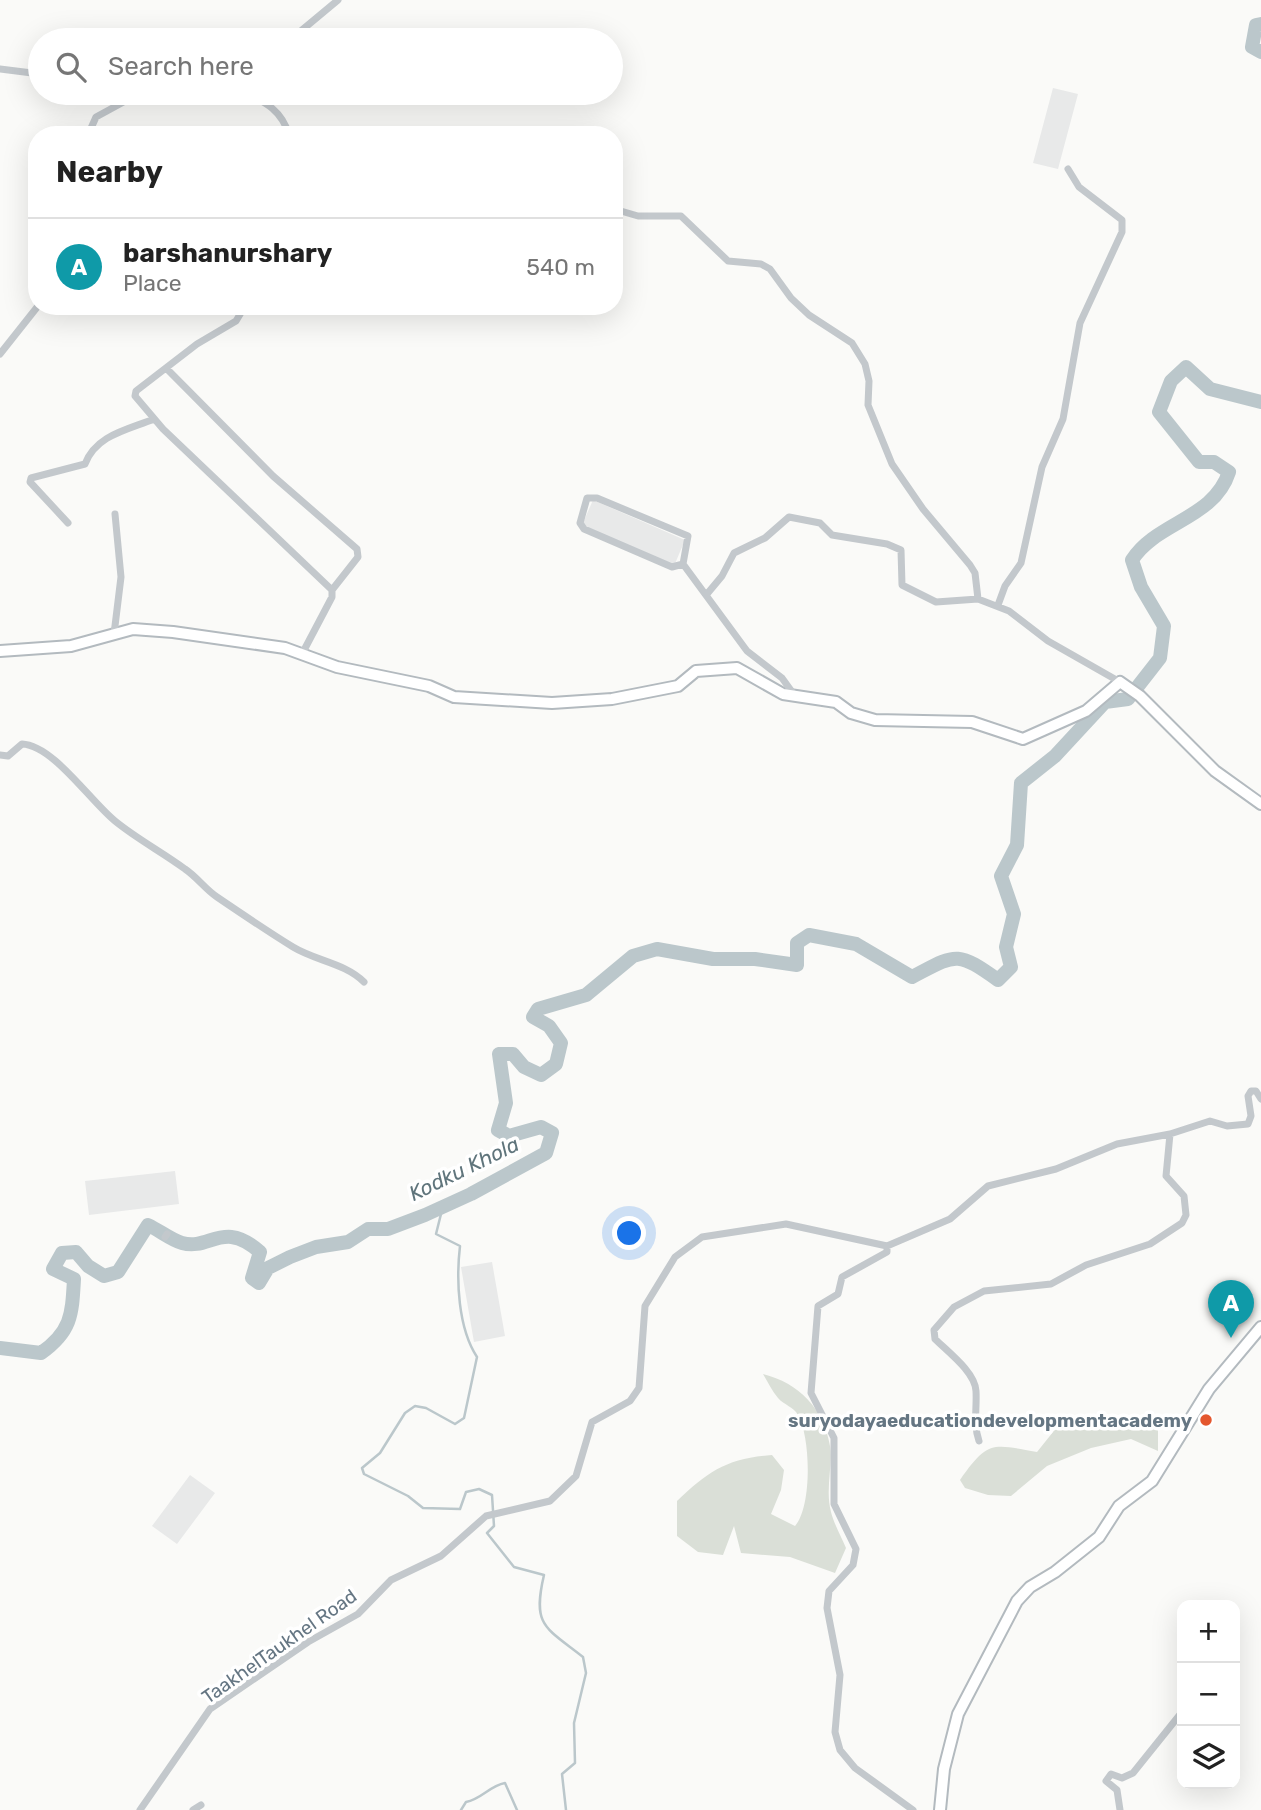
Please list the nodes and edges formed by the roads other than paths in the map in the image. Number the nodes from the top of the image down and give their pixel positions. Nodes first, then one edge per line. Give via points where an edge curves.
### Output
1 (338, 0) edge
2 (304, 28) edge
3 (0, 69) edge
4 (28, 72) edge
5 (118, 105) edge
6 (268, 105) edge
7 (92, 126) edge
8 (286, 126) edge
9 (1068, 169) dead end
10 (623, 212) edge
11 (31, 315) edge
12 (240, 315) edge
13 (0, 354) edge
14 (167, 369) junction
15 (154, 419) junction
16 (115, 514) dead end
17 (68, 523) dead end
18 (683, 564) junction
19 (332, 590) junction
20 (707, 594) junction
21 (978, 599) junction
22 (999, 605) junction
23 (114, 634) junction
24 (0, 650) edge
25 (302, 654) junction
26 (1123, 684) junction
27 (795, 696) junction
28 (0, 755) edge
29 (1261, 804) edge
30 (364, 982) dead end
31 (1261, 1099) edge
32 (1170, 1134) junction
33 (887, 1246) junction
34 (1261, 1327) edge
35 (979, 1441) dead end
36 (1177, 1718) edge
37 (201, 1805) dead end
38 (140, 1810) edge
39 (193, 1810) edge
40 (913, 1810) edge
41 (940, 1810) edge
42 (1120, 1810) edge

1 - 2 street
3 - 4 street
5 - 7 street via 96,117
6 - 8 street
9 - 22 street via 1079,187 1122,220 1122,232 1080,323 1063,419 1042,467 1021,564 1005,586
10 - 21 street via 681,216 728,261 771,269 809,315 852,343 865,364 868,405 892,464 970,565
11 - 13 street
12 - 14 street
14 - 15 street via 136,391 135,396
14 - 19 street via 273,476 357,549 358,557
15 - 17 street via 102,440 93,446 85,464 31,478
15 - 19 street
16 - 23 street via 121,577
18 - 18 street via 672,567 584,528 579,523 587,498 597,498 688,536
18 - 20 street
19 - 25 street
20 - 21 street via 734,553 765,538 789,517 820,523 832,535 901,550 902,585 936,602
20 - 27 street via 747,652 782,678
21 - 22 street
22 - 26 street
23 - 24 street via 71,646
23 - 25 street via 133,629 173,632
25 - 27 street via 337,667 429,686 454,697 552,702 611,699 678,686 696,671 737,668
26 - 27 street via 1086,711 1023,739 972,722 875,720 851,713 836,702
26 - 29 street via 1215,771
28 - 30 street via 29,744 86,788 113,820 187,870 217,897 297,949 348,968
31 - 32 street via 1256,1091 1248,1096 1248,1124 1227,1126 1210,1121
32 - 33 street via 1117,1144 1056,1169 988,1186 950,1219
32 - 35 street via 1167,1176 1184,1196 1182,1223 1150,1244 1086,1265 1051,1284 984,1291 954,1307 934,1330 935,1339 959,1362 976,1388 973,1423
33 - 38 street, TaakhelTaukhel Road via 786,1224 702,1237 675,1257 645,1306 639,1388 630,1401 592,1422 576,1476 550,1501 486,1516 441,1556 391,1580 358,1614 210,1709
33 - 40 street via 887,1252 842,1277 838,1294 818,1306 811,1393 834,1438 834,1504 856,1549 853,1565 829,1591 827,1608 840,1675 835,1732 840,1749 856,1768
34 - 41 street via 1209,1389 1152,1480 1119,1506 1099,1537 1017,1601 958,1714 944,1769
36 - 42 street via 1133,1773 1122,1778 1111,1774 1106,1781 1117,1790
37 - 39 street

